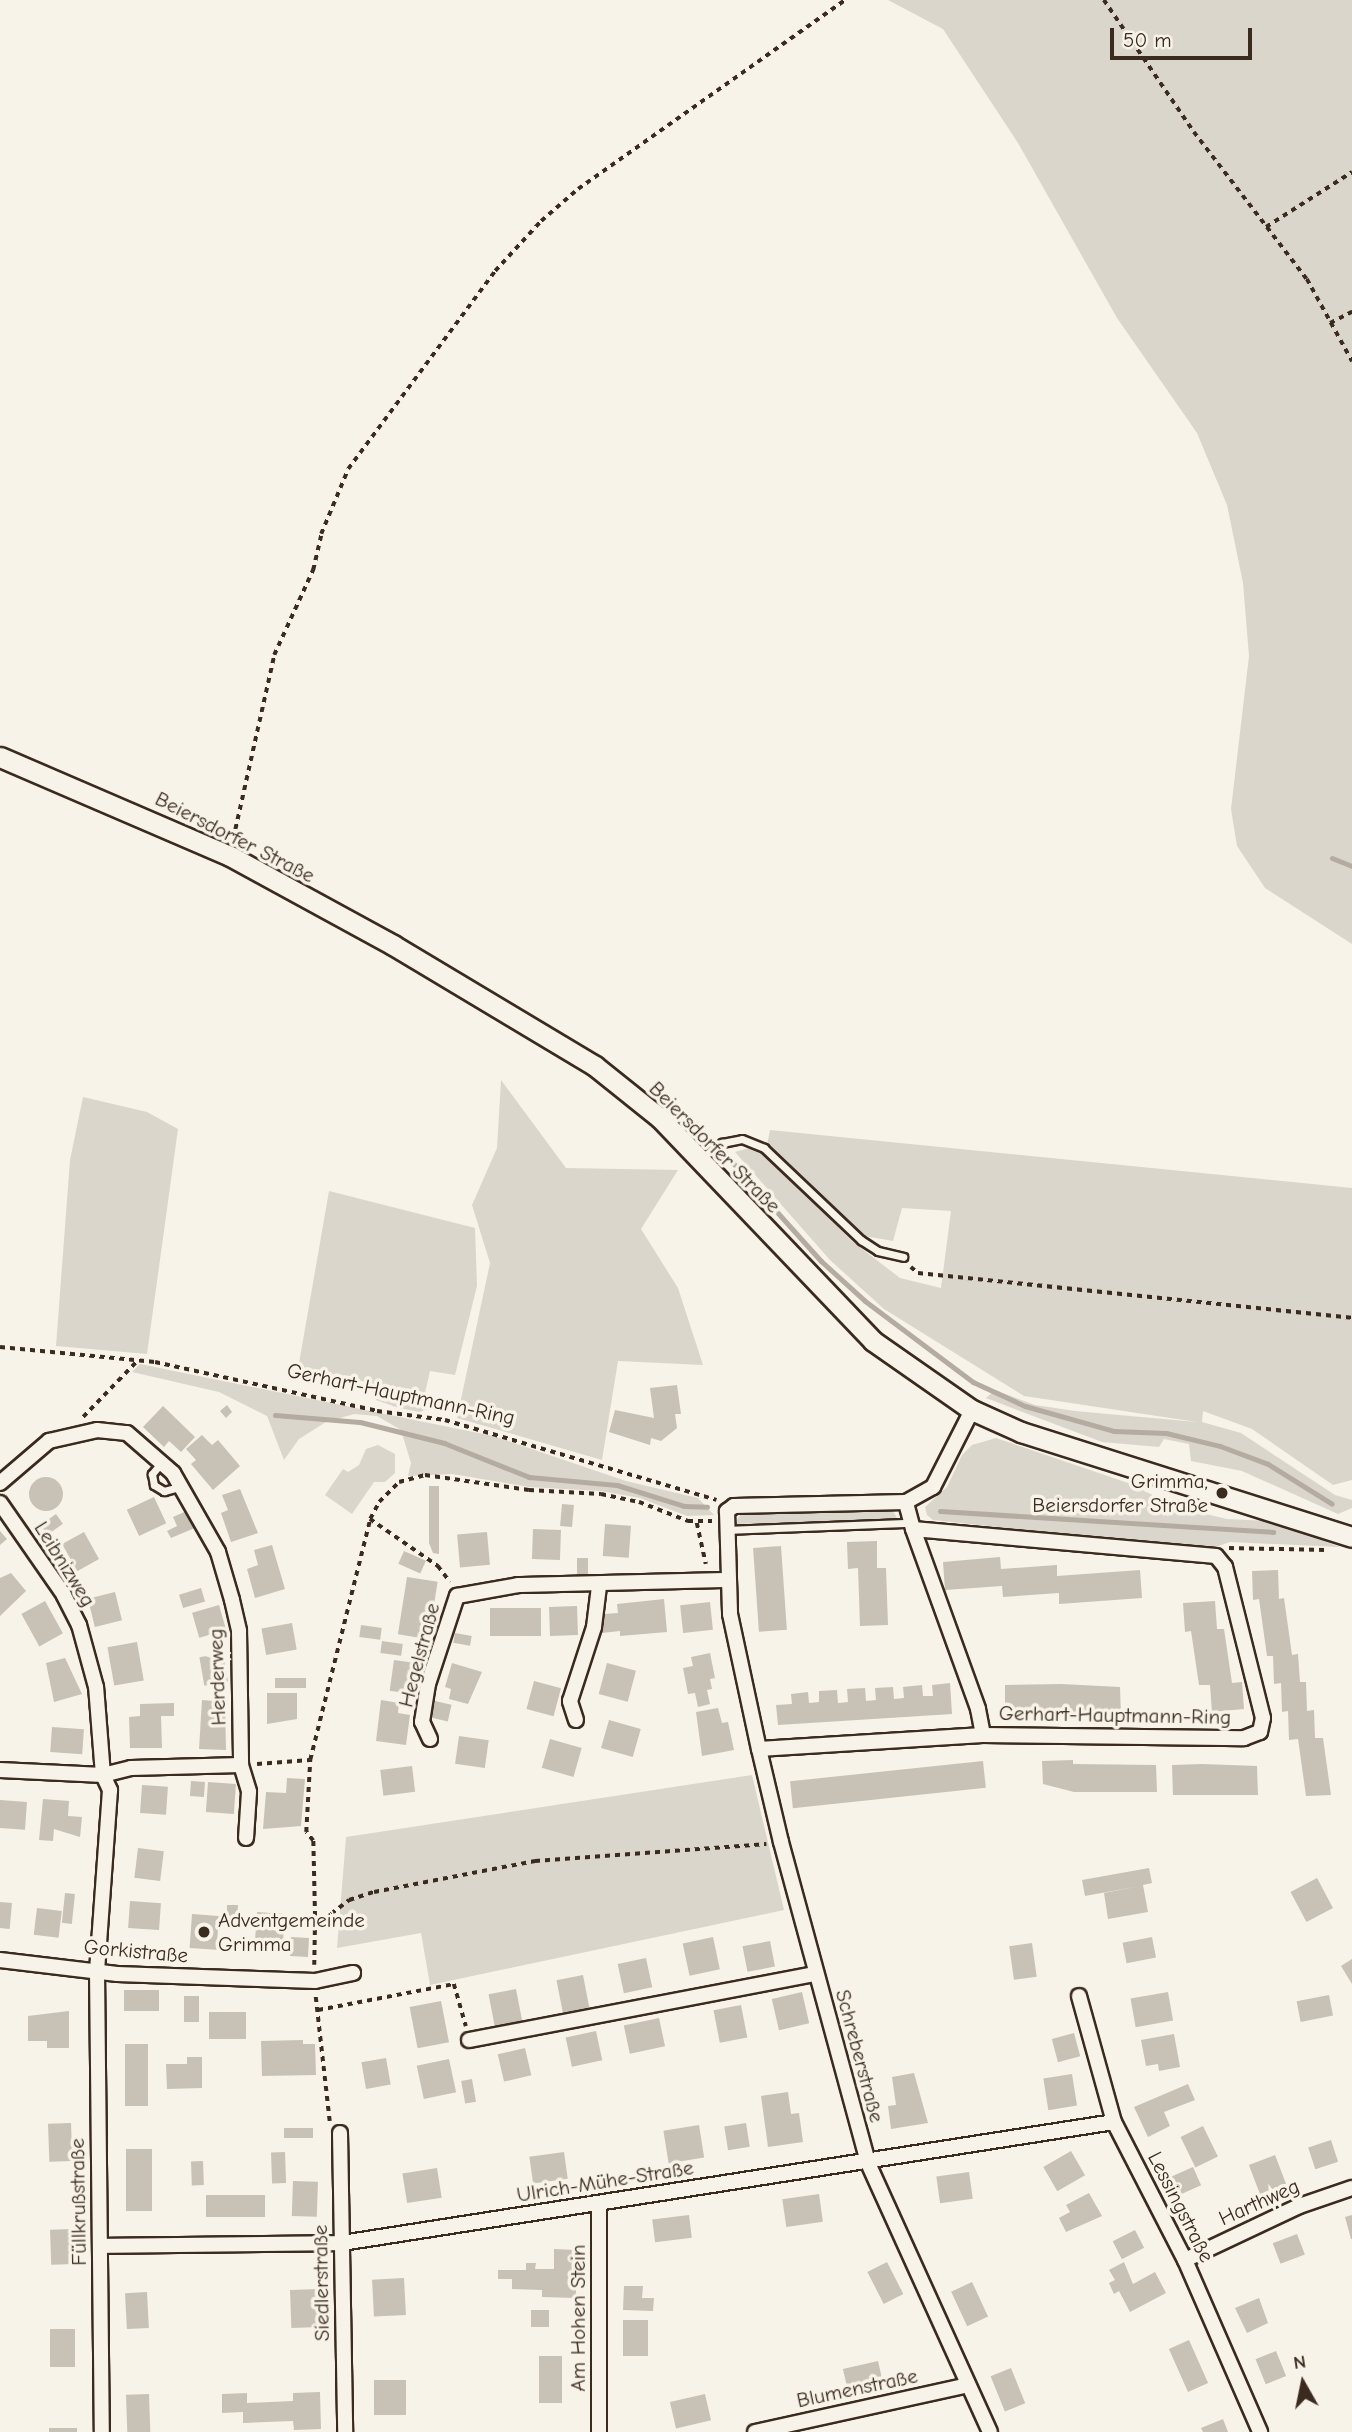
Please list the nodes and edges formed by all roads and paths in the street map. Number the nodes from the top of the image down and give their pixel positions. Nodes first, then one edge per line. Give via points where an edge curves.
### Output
1 (845, 0) edge
2 (1104, 0) edge
3 (1352, 172) edge
4 (1266, 227) junction
5 (1352, 312) edge
6 (1330, 323) junction
7 (1352, 361) edge
8 (0, 757) edge
9 (230, 856) junction
10 (700, 1159) junction
11 (903, 1258) joint
12 (1352, 1318) edge
13 (0, 1347) edge
14 (137, 1361) junction
15 (972, 1410) junction
16 (76, 1432) junction
17 (162, 1462) junction
18 (0, 1483) edge
19 (183, 1486) junction
20 (906, 1502) junction
21 (0, 1503) edge
22 (734, 1506) junction
23 (370, 1519) junction
24 (697, 1523) junction
25 (725, 1525) junction
26 (912, 1526) junction
27 (1346, 1544) edge
28 (1216, 1556) junction
29 (720, 1581) junction
30 (598, 1586) junction
31 (457, 1596) junction
32 (576, 1720) dead end
33 (983, 1735) junction
34 (430, 1739) dead end
35 (760, 1749) junction
36 (310, 1760) junction
37 (241, 1765) junction
38 (0, 1770) edge
39 (103, 1775) junction
40 (246, 1838) dead end
41 (781, 1842) junction
42 (315, 1926) junction
43 (0, 1960) edge
44 (97, 1971) junction
45 (353, 1973) dead end
46 (815, 1974) junction
47 (315, 1981) junction
48 (1079, 1996) dead end
49 (318, 2010) junction
50 (469, 2040) joint
51 (1114, 2122) junction
52 (340, 2133) joint
53 (868, 2163) junction
54 (1352, 2188) edge
55 (599, 2203) junction
56 (342, 2243) junction
57 (100, 2246) junction
58 (1185, 2260) junction
59 (968, 2385) junction
60 (102, 2432) edge
61 (345, 2432) edge
62 (599, 2432) edge
63 (755, 2432) edge
64 (990, 2432) edge
65 (1260, 2432) edge

1 - 9 path via 578,188 541,221 495,271 348,469 321,534 313,570 274,655
2 - 4 path
3 - 4 path
4 - 6 path via 1307,279
5 - 6 path
6 - 7 path
8 - 9 street, Beiersdorfer Straße
9 - 10 street, Beiersdorfer Straße via 393,945 595,1066 660,1118
10 - 11 lane via 722,1143 742,1139 764,1148 861,1241
10 - 15 street, Beiersdorfer Straße via 850,1320 895,1360
11 - 12 path via 918,1273
13 - 14 path, Gerhart-Hauptmann-Ring
14 - 16 path via 107,1388
14 - 22 path, Gerhart-Hauptmann-Ring via 377,1411 445,1420
15 - 20 street via 933,1487
15 - 27 street, Beiersdorfer Straße via 1021,1432
16 - 17 street, Herderweg via 127,1433
16 - 18 street, Herderweg via 49,1441
17 - 19 street, Herderweg
17 - 19 lane via 152,1474 154,1485 164,1491
19 - 37 street, Herderweg via 218,1552 239,1631
20 - 22 street
20 - 26 street, Gerhart-Hauptmann-Ring
21 - 39 street, Leibnizweg via 64,1595 79,1625 96,1688
22 - 25 street
23 - 24 path via 399,1482 425,1475 529,1490 601,1494
23 - 31 path via 438,1566
23 - 36 path
24 - 25 path
24 - 29 path via 700,1556
25 - 26 lane
25 - 29 street
26 - 28 street
26 - 33 street, Gerhart-Hauptmann-Ring via 978,1709
27 - 28 path via 1231,1547
28 - 33 street, Gerhart-Hauptmann-Ring via 1225,1567 1256,1683 1264,1718 1260,1732 1244,1738
29 - 30 street, Hegelstraße
29 - 35 street
30 - 31 street, Hegelstraße via 518,1585
30 - 32 street via 594,1627 570,1701
31 - 34 street, Hegelstraße via 428,1684 422,1722
33 - 35 street, Gerhart-Hauptmann-Ring
35 - 41 street
36 - 37 path
36 - 42 path via 306,1832 313,1841
37 - 39 street via 131,1768
37 - 40 street, Herderweg via 249,1792
38 - 39 street
39 - 44 street, Leibnizweg via 111,1806
41 - 42 path via 535,1861 431,1878 349,1900
41 - 46 street
42 - 47 path
43 - 44 street, Gorkistraße
44 - 47 street, Gorkistraße
44 - 57 street, Füllkrußstraße
45 - 47 street, Gorkistraße
46 - 50 street, Schreberstraße
46 - 53 street, Schreberstraße
47 - 49 path
48 - 51 street, Lessingstraße
49 - 50 path via 454,1984
49 - 52 path via 330,2124
51 - 53 street, Ulrich-Mühe-Straße
51 - 58 street, Lessingstraße
52 - 56 street, Siedlerstraße
53 - 55 street, Ulrich-Mühe-Straße
53 - 59 street, Schreberstraße
54 - 58 street, Harthweg via 1299,2206
55 - 56 street, Ulrich-Mühe-Straße
55 - 62 street, Am Hohen Stein
56 - 57 street, Ulrich-Mühe-Straße
56 - 61 street, Siedlerstraße
57 - 60 street, Füllkrußstraße
58 - 65 street, Lessingstraße
59 - 63 street, Blumenstraße
59 - 64 street, Schreberstraße

